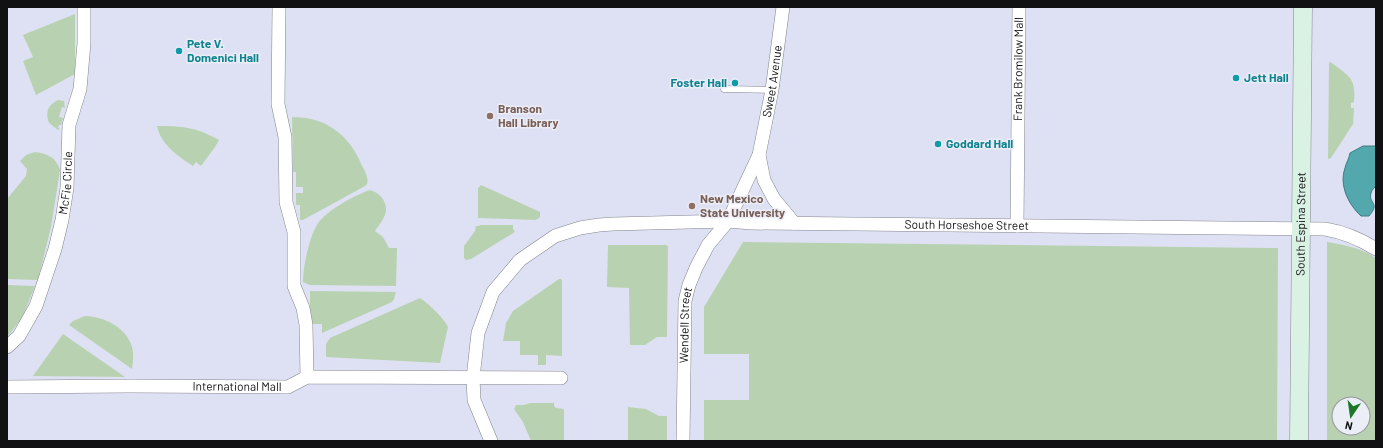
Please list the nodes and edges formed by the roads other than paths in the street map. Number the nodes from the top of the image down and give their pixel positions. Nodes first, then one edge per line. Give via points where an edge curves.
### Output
1 (84, 7) edge
2 (279, 7) edge
3 (783, 7) edge
4 (1018, 7) edge
5 (1303, 7) edge
6 (724, 89) dead end
7 (772, 90) junction
8 (759, 155) junction
9 (728, 221) junction
10 (794, 223) junction
11 (1017, 226) junction
12 (1301, 229) junction
13 (1376, 249) edge
14 (7, 347) edge
15 (307, 377) junction
16 (473, 378) junction
17 (561, 378) dead end
18 (7, 387) edge
19 (491, 441) edge
20 (683, 441) edge
21 (1299, 441) edge

1 - 14 street, McFie Circle via 80,88 69,125 67,188 62,220 36,306 19,336
2 - 15 street via 278,104 285,137 286,202 294,232 294,286 303,308 306,325
3 - 7 street, Sweet Avenue
4 - 11 street, Frank Bromilow Mall
5 - 12 street, South Espina Street
6 - 7 lane
7 - 8 street, Sweet Avenue
8 - 9 street, Sweet Avenue
8 - 10 street, Sweet Avenue via 764,180 774,199
9 - 10 street, South Horseshoe Street
9 - 16 street, South Horseshoe Street via 613,224 580,228 555,236 520,260 493,292 478,332
9 - 20 street, Wendell Street via 708,245 685,301
10 - 11 street, South Horseshoe Street
11 - 12 street, South Horseshoe Street
12 - 13 street, South Horseshoe Street via 1334,231
12 - 21 street, South Espina Street
15 - 16 street, International Mall
15 - 18 street, International Mall via 288,387
16 - 17 street, International Mall
16 - 19 street, South Horseshoe Street via 474,400

